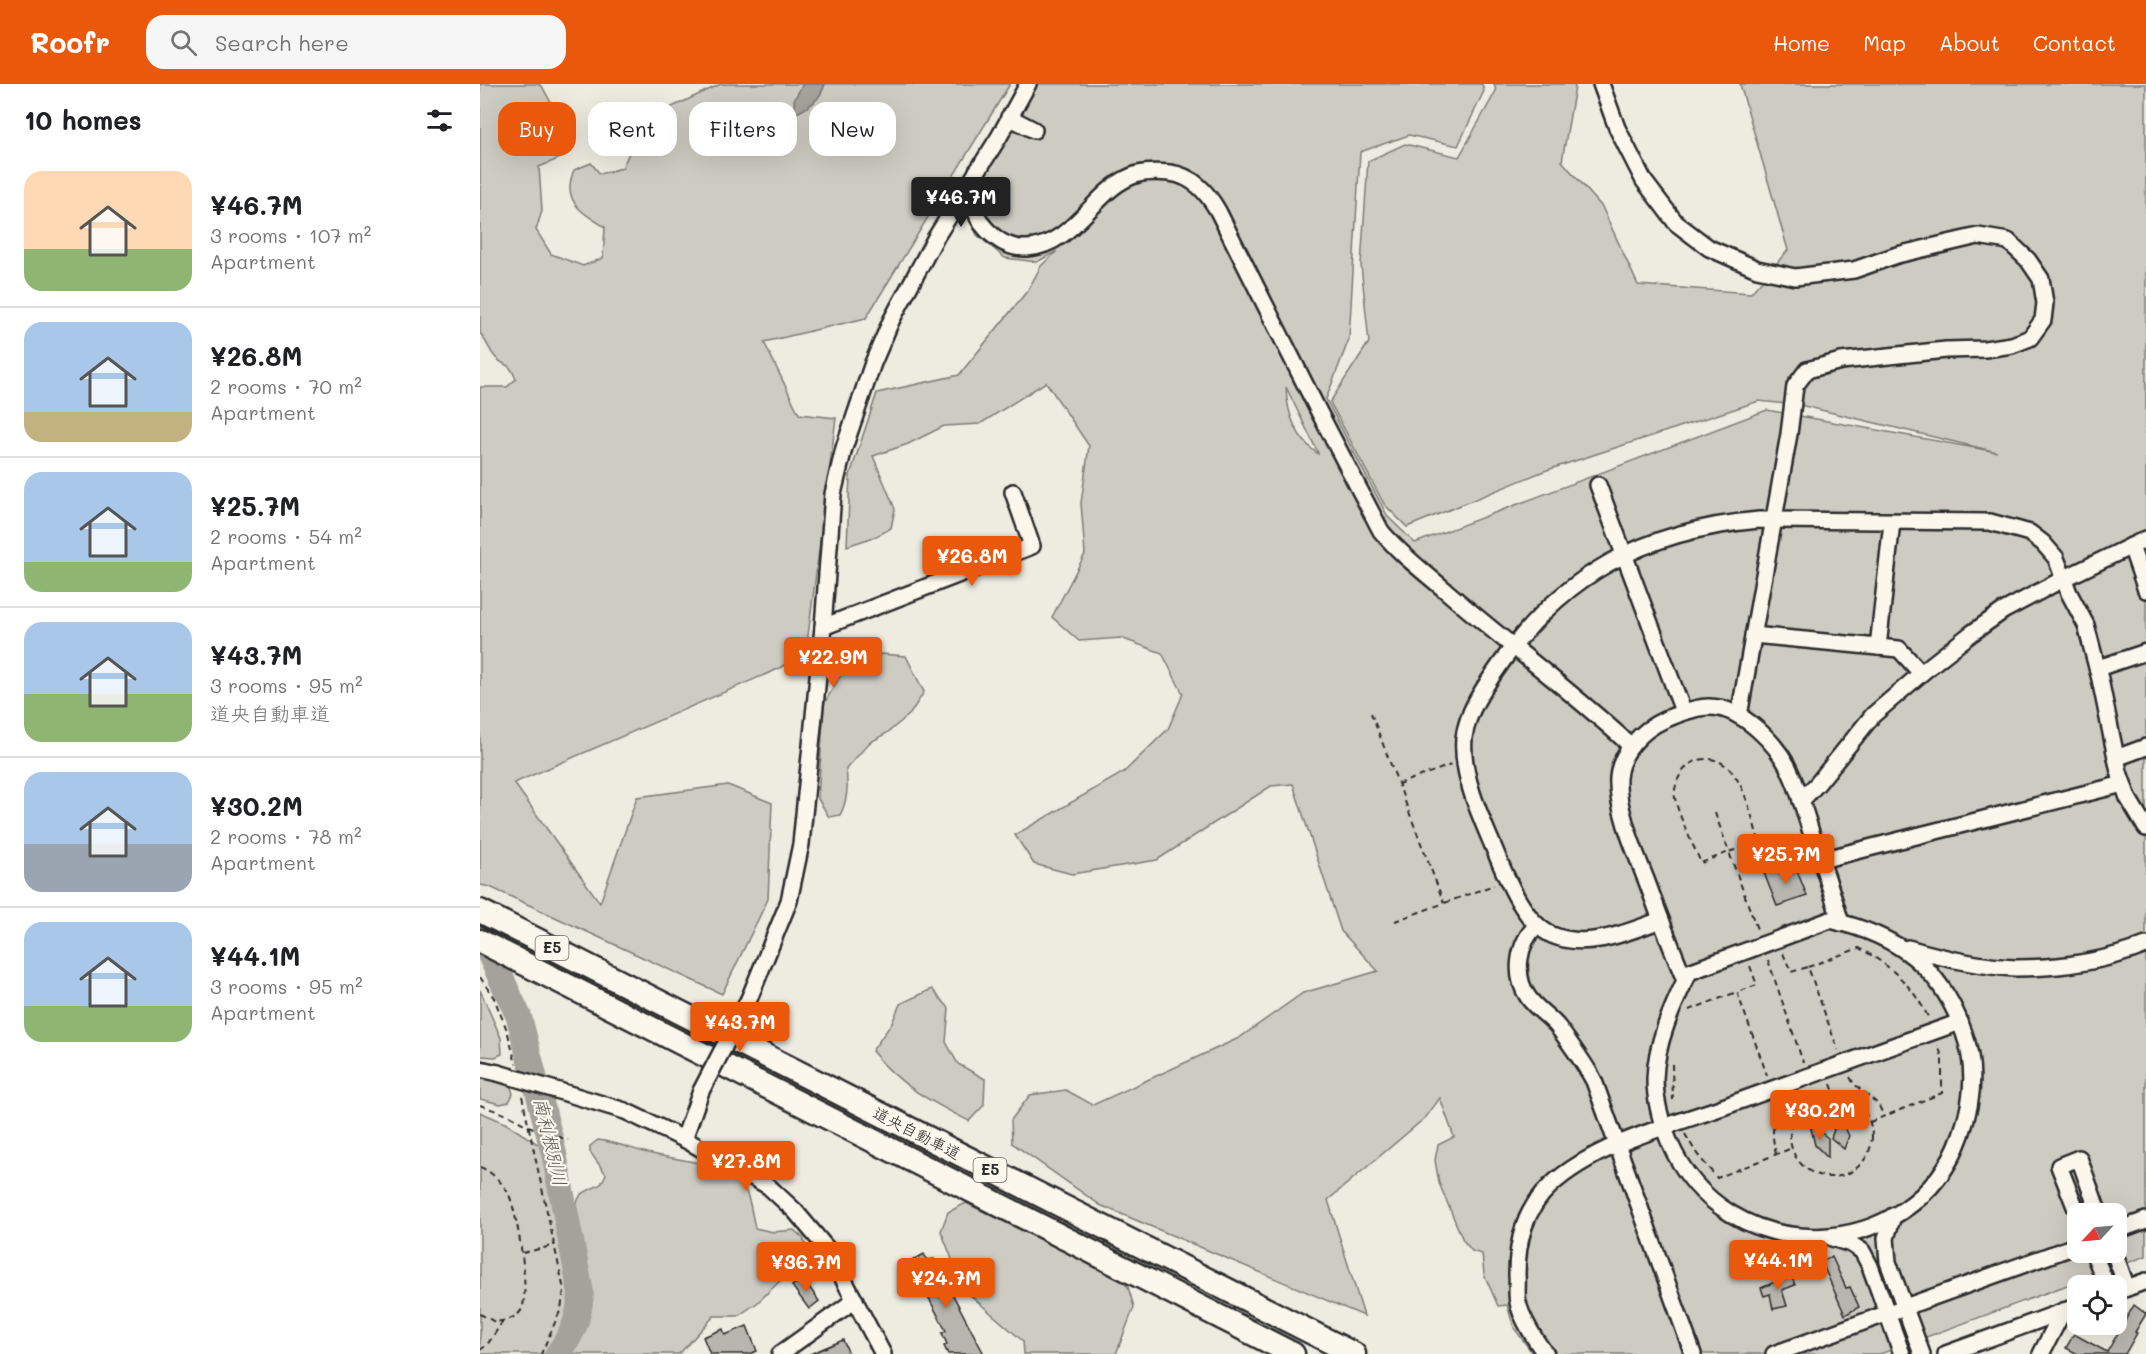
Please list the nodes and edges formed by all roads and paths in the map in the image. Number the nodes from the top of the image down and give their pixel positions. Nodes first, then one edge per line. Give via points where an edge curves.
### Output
1 (1028, 84) edge
2 (1601, 84) edge
3 (1009, 117) junction
4 (1034, 130) dead end
5 (977, 171) junction
6 (1598, 485) dead end
7 (1013, 492) dead end
8 (1774, 521) junction
9 (1892, 522) junction
10 (2146, 539) edge
11 (2131, 546) junction
12 (1625, 555) junction
13 (2065, 578) junction
14 (2146, 590) edge
15 (822, 627) junction
16 (1753, 635) junction
17 (1512, 646) junction
18 (1878, 647) junction
19 (2146, 652) edge
20 (2098, 668) junction
21 (1921, 673) junction
22 (1683, 711) junction
23 (1371, 713) dead end
24 (1739, 716) junction
25 (1631, 746) junction
26 (2146, 747) edge
27 (2116, 758) junction
28 (1465, 760) junction
29 (1398, 784) junction
30 (2123, 784) junction
31 (1801, 801) junction
32 (1715, 813) dead end
33 (2146, 828) edge
34 (1729, 852) junction
35 (1821, 860) junction
36 (1508, 880) junction
37 (1444, 903) junction
38 (480, 911) edge
39 (1661, 920) junction
40 (1395, 921) dead end
41 (1841, 923) junction
42 (1537, 925) junction
43 (1778, 939) junction
44 (480, 941) edge
45 (1762, 945) junction
46 (1896, 945) junction
47 (2146, 945) edge
48 (1744, 952) junction
49 (1808, 967) junction
50 (480, 977) edge
51 (1685, 980) junction
52 (1928, 1017) dead end
53 (1960, 1022) junction
54 (1936, 1038) dead end
55 (1842, 1064) junction
56 (480, 1069) edge
57 (518, 1072) dead end
58 (1808, 1076) junction
59 (1772, 1089) junction
60 (521, 1091) dead end
61 (480, 1105) edge
62 (1884, 1116) junction
63 (1870, 1122) junction
64 (528, 1126) junction
65 (1664, 1128) junction
66 (684, 1139) junction
67 (568, 1140) dead end
68 (1618, 1145) junction
69 (1776, 1154) dead end
70 (480, 1167) edge
71 (2074, 1203) edge
72 (2095, 1203) edge
73 (1893, 1216) junction
74 (2146, 1220) edge
75 (2127, 1227) edge
76 (1826, 1236) junction
77 (555, 1245) junction
78 (2067, 1249) edge
79 (522, 1253) junction
80 (2146, 1281) edge
81 (2127, 1288) edge
82 (855, 1300) junction
83 (1904, 1309) junction
84 (2067, 1310) edge
85 (480, 1314) edge
86 (1888, 1314) junction
87 (2067, 1314) edge
88 (503, 1321) junction
89 (480, 1350) edge
90 (541, 1354) edge
91 (780, 1354) edge
92 (883, 1354) edge
93 (1293, 1354) edge
94 (1354, 1354) edge
95 (1546, 1354) edge
96 (1693, 1354) edge
97 (1774, 1354) edge
98 (1902, 1354) edge
99 (1922, 1354) edge
100 (1946, 1354) edge
101 (2041, 1354) edge

1 - 3 street
2 - 8 street via 1617,128 1644,181 1676,223 1709,248 1757,269 1795,277 1854,270 1897,255 1978,236 2008,241 2041,279 2043,320 2030,338 2012,345 1841,361 1807,370 1795,386
3 - 4 street
3 - 5 street
5 - 15 street via 891,321 844,448 833,494
5 - 17 street via 972,194 982,225 1017,249 1052,243 1119,184 1138,174 1178,174 1199,185 1218,211 1381,531 1392,545
6 - 12 street
7 - 15 street via 1032,546
8 - 9 street
8 - 12 street via 1724,523 1683,532
8 - 16 street
9 - 13 street via 1990,522 2030,533 2056,558
9 - 18 street
10 - 11 street
11 - 13 street
11 - 14 street
12 - 17 street via 1572,586
12 - 22 street
13 - 20 street via 2086,625
13 - 21 street via 2003,611
15 - 66 street, bridge via 798,855 789,901 749,999 701,1091
16 - 18 street
16 - 24 street
17 - 25 street
17 - 28 street via 1473,707 1464,737
18 - 21 street via 1899,649
19 - 20 street
20 - 27 street
21 - 31 street via 1874,715
22 - 24 street via 1709,707
22 - 25 street via 1656,724
23 - 29 path
24 - 31 street via 1760,731 1779,754
25 - 39 street via 1619,765 1625,825
26 - 27 street
27 - 30 street
28 - 29 path
28 - 36 street via 1472,793
29 - 37 path
30 - 33 street
30 - 35 street
31 - 35 street
32 - 34 path
34 - 34 path via 1701,863 1675,798 1682,770 1695,760 1722,763 1732,772 1743,793 1759,841
34 - 45 path
35 - 41 street
36 - 37 path
36 - 42 street
37 - 40 path
38 - 94 highway, 道央自動車道 / E5
39 - 42 street via 1603,940 1579,941 1552,936
39 - 51 street
41 - 43 street via 1830,920
41 - 46 street via 1882,936
42 - 68 street via 1519,953 1521,980 1536,1007 1577,1052 1594,1082
43 - 45 street
43 - 49 path via 1791,972
44 - 93 highway, 道央自動車道 / E5
45 - 48 street
45 - 58 path
46 - 47 street via 2016,968 2063,965
46 - 53 street via 1938,980
48 - 51 street via 1689,972
48 - 59 path via 1757,985 1737,992
49 - 52 path via 1859,948 1879,959 1907,984
49 - 55 path
50 - 57 path via 507,1030
51 - 65 street via 1660,1040 1655,1080
53 - 55 street
53 - 73 street via 1968,1045 1972,1080 1968,1116 1956,1150 1936,1180 1911,1205
54 - 62 path via 1942,1057 1942,1093
55 - 58 street
55 - 62 path via 1854,1084 1878,1104
56 - 66 street, bridge via 625,1111
58 - 59 street
59 - 65 street
59 - 69 path via 1779,1111 1772,1135
60 - 64 path
61 - 64 path
62 - 63 path
63 - 63 path via 1870,1150 1852,1172 1825,1177 1811,1172 1793,1151 1791,1126 1804,1104 1815,1097 1828,1094 1852,1100
64 - 67 path
64 - 77 path
65 - 68 street
65 - 76 street via 1676,1158 1701,1191 1733,1215 1770,1232 1811,1238
66 - 82 street via 768,1186 795,1210 828,1250
68 - 95 street via 1577,1164 1550,1185 1524,1222 1517,1267 1518,1303
68 - 96 street
70 - 79 path via 490,1172 509,1196
71 - 72 street via 2060,1166 2079,1158
73 - 76 street via 1846,1235
73 - 83 street via 1885,1250
74 - 75 street
76 - 86 street via 1862,1251
77 - 79 path
77 - 90 path via 564,1290 561,1309
78 - 83 street
79 - 88 path via 525,1303 521,1312
80 - 81 street
82 - 91 street
82 - 92 street
83 - 86 street
83 - 99 street
84 - 100 street
85 - 88 path via 495,1322
86 - 97 street
86 - 98 street
87 - 101 street
88 - 89 path

